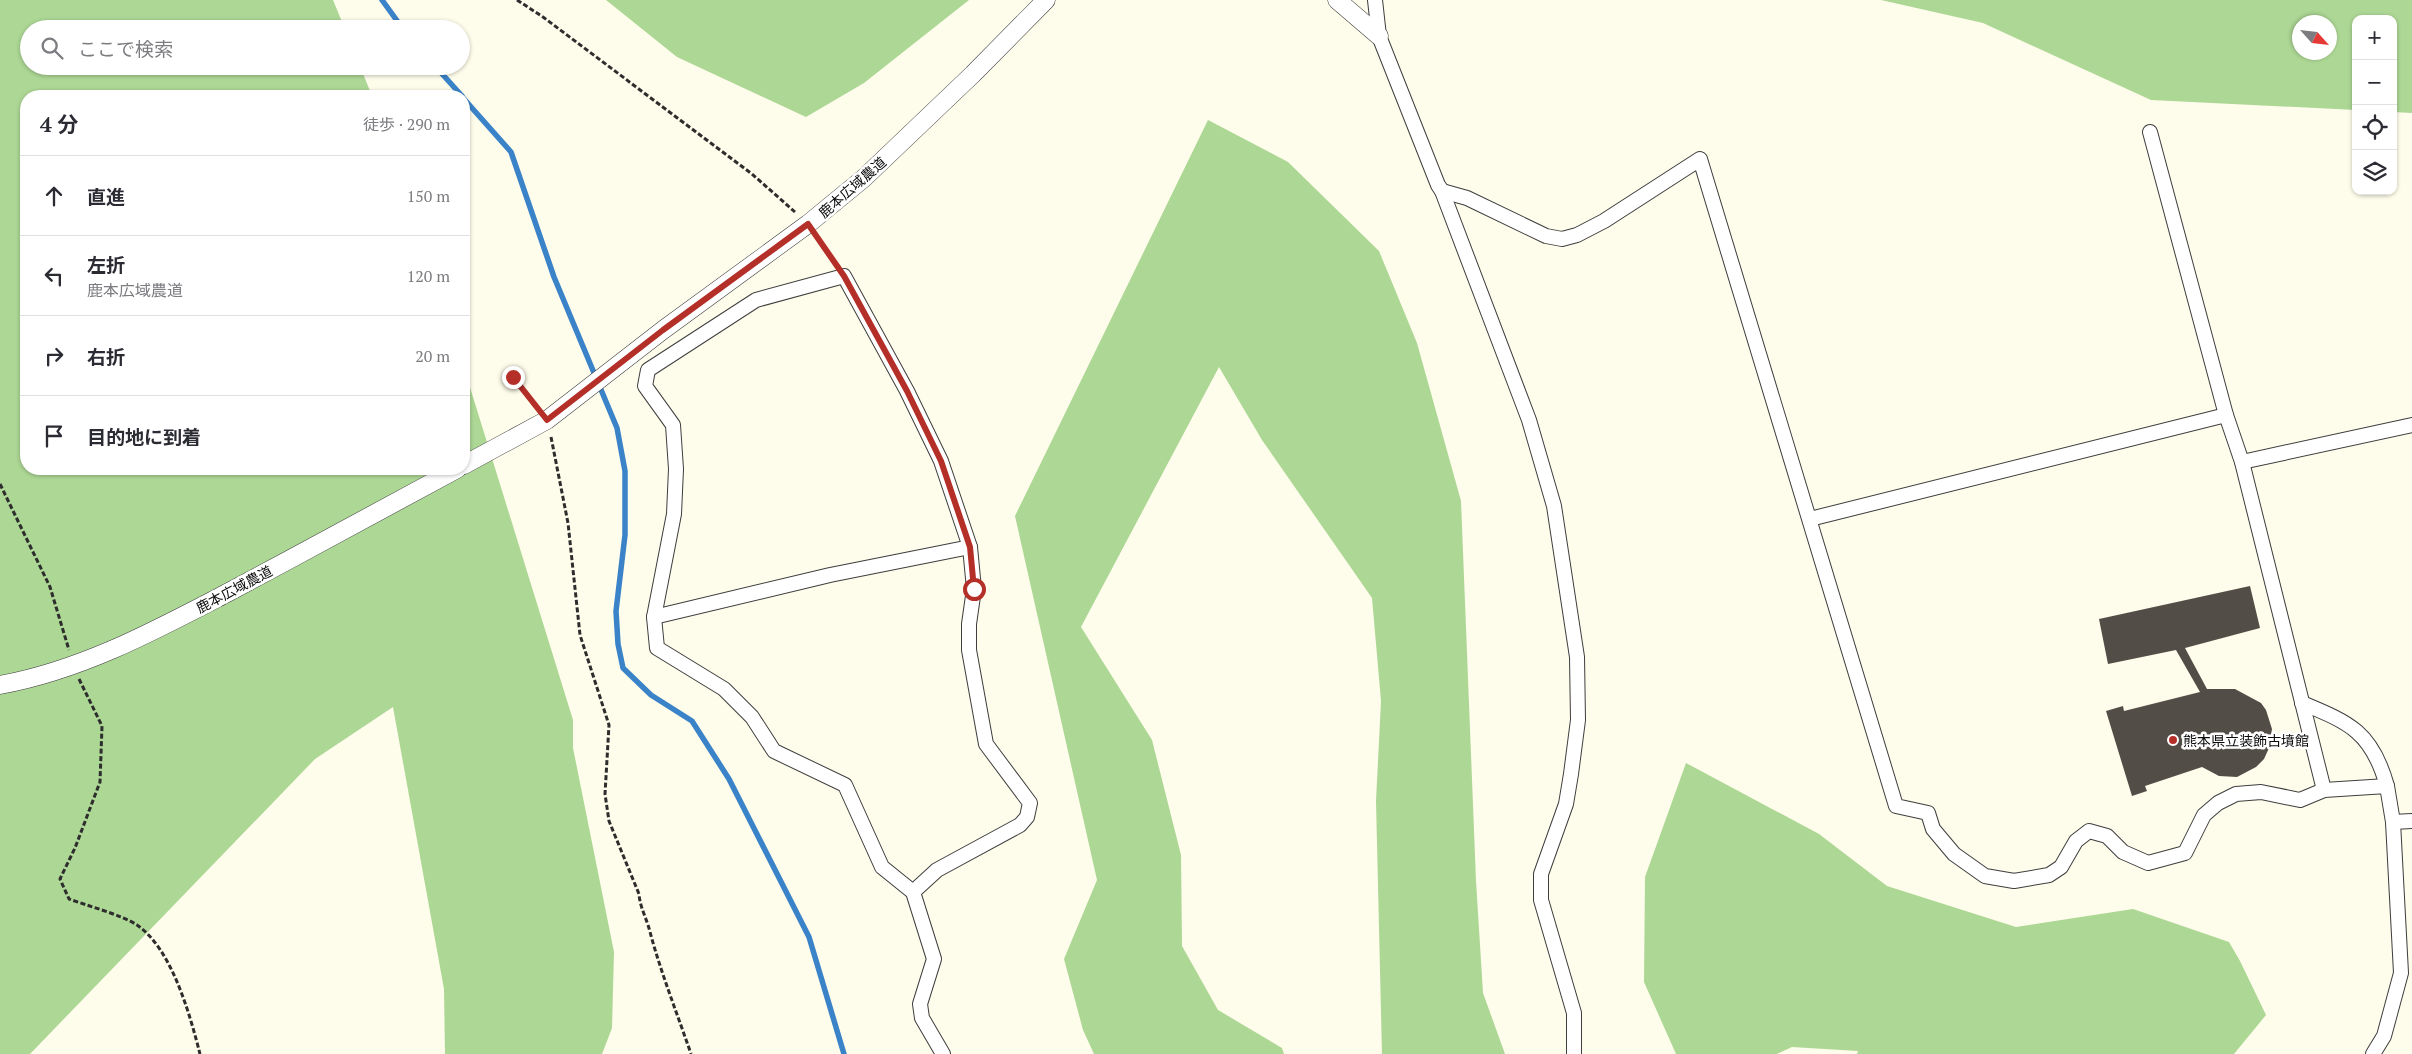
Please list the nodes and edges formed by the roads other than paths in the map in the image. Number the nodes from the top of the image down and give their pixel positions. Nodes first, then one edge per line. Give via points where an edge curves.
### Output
1 (1046, 0) edge
2 (1337, 0) edge
3 (1375, 0) edge
4 (1378, 36) junction
5 (2150, 132) dead end
6 (1442, 191) junction
7 (2226, 415) junction
8 (2412, 425) edge
9 (470, 462) edge
10 (2242, 462) junction
11 (446, 475) edge
12 (1810, 520) junction
13 (970, 547) junction
14 (654, 617) junction
15 (0, 685) edge
16 (2302, 702) junction
17 (2387, 786) junction
18 (2324, 790) junction
19 (2412, 821) edge
20 (2393, 822) junction
21 (914, 892) junction
22 (943, 1054) edge
23 (1574, 1054) edge
24 (2373, 1054) edge

1 - 9 street, 鹿本広域農道 via 864,178 808,224 547,420
2 - 4 street
3 - 4 street
4 - 6 street
5 - 7 street
6 - 12 street via 1467,198 1546,236 1562,239 1604,221 1700,158
6 - 23 street via 1530,420 1554,506 1575,647 1578,720 1566,804 1541,874 1543,908 1574,1013
7 - 10 street
7 - 12 street
8 - 10 street
10 - 16 street
11 - 15 street, 鹿本広域農道 via 154,631 74,667
12 - 18 street via 1896,806 1928,813 1934,829 1954,854 1985,876 2014,881 2050,875 2061,867 2076,841 2089,831 2107,836 2123,852 2148,863 2184,853 2204,814 2236,794 2261,792 2300,800
13 - 14 street via 830,575
13 - 14 street via 941,461 844,276 756,300 648,370 645,386 672,425 676,469 674,514
13 - 21 street via 974,589 969,650 986,744 1030,803 1027,816 1020,825 937,870
14 - 21 street via 657,648 724,689 752,717 774,751 845,785 882,867
16 - 17 street via 2357,730 2372,746
16 - 18 street
17 - 18 street
17 - 20 street
19 - 20 street
20 - 24 street via 2402,973 2384,1036
21 - 22 street via 934,959 920,1004 922,1018

